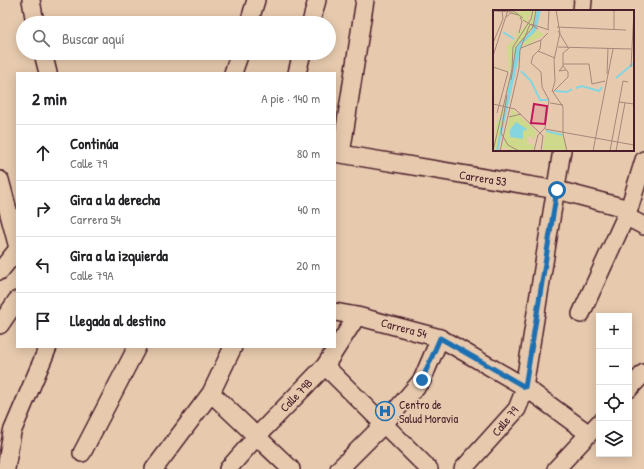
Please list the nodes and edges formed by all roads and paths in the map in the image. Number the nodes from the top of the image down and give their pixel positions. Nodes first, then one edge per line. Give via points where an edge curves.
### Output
1 (31, 0) edge
2 (256, 0) edge
3 (317, 0) edge
4 (365, 0) edge
5 (583, 0) edge
6 (582, 10) edge
7 (34, 16) edge
8 (251, 16) edge
9 (313, 16) edge
10 (45, 60) edge
11 (238, 60) edge
12 (300, 60) edge
13 (48, 72) edge
14 (233, 72) edge
15 (297, 72) edge
16 (562, 151) edge
17 (338, 153) edge
18 (644, 160) edge
19 (1, 189) edge
20 (557, 190) junction
21 (627, 213) junction
22 (644, 226) edge
23 (16, 241) edge
24 (16, 251) edge
25 (0, 271) edge
26 (16, 301) edge
27 (336, 312) edge
28 (581, 314) dead end
29 (357, 316) junction
30 (0, 325) edge
31 (440, 338) junction
32 (48, 348) edge
33 (137, 348) edge
34 (233, 348) edge
35 (325, 366) junction
36 (644, 373) edge
37 (632, 386) edge
38 (525, 387) junction
39 (211, 393) junction
40 (383, 425) junction
41 (594, 428) edge
42 (257, 436) junction
43 (82, 453) dead end
44 (6, 469) edge
45 (154, 469) edge
46 (228, 469) edge
47 (291, 469) edge
48 (338, 469) edge
49 (429, 469) edge
50 (463, 469) edge
51 (556, 469) edge

1 - 7 street
2 - 8 street
3 - 9 street
4 - 17 street
5 - 6 street
10 - 13 street
11 - 14 street
12 - 15 street
16 - 20 street, Calle 79
17 - 20 street, Carrera 53
18 - 21 street
19 - 23 street
20 - 21 street, Carrera 53
20 - 38 street, Calle 79
21 - 22 street, Carrera 53
21 - 28 street
24 - 25 street
26 - 30 street
27 - 29 street, Carrera 54
29 - 31 street, Carrera 54
29 - 35 street, Calle 79B
31 - 38 street, Carrera 54
31 - 40 street via 422,380
32 - 44 street via 12,432
33 - 43 street
34 - 39 street
35 - 40 street
35 - 42 street, Calle 79B
36 - 37 street
38 - 41 street, Carrera 54
38 - 50 street, Calle 79 via 516,409
39 - 42 street
39 - 45 street
40 - 48 street
40 - 49 street
41 - 51 street
42 - 46 street, Calle 79B
42 - 47 street

